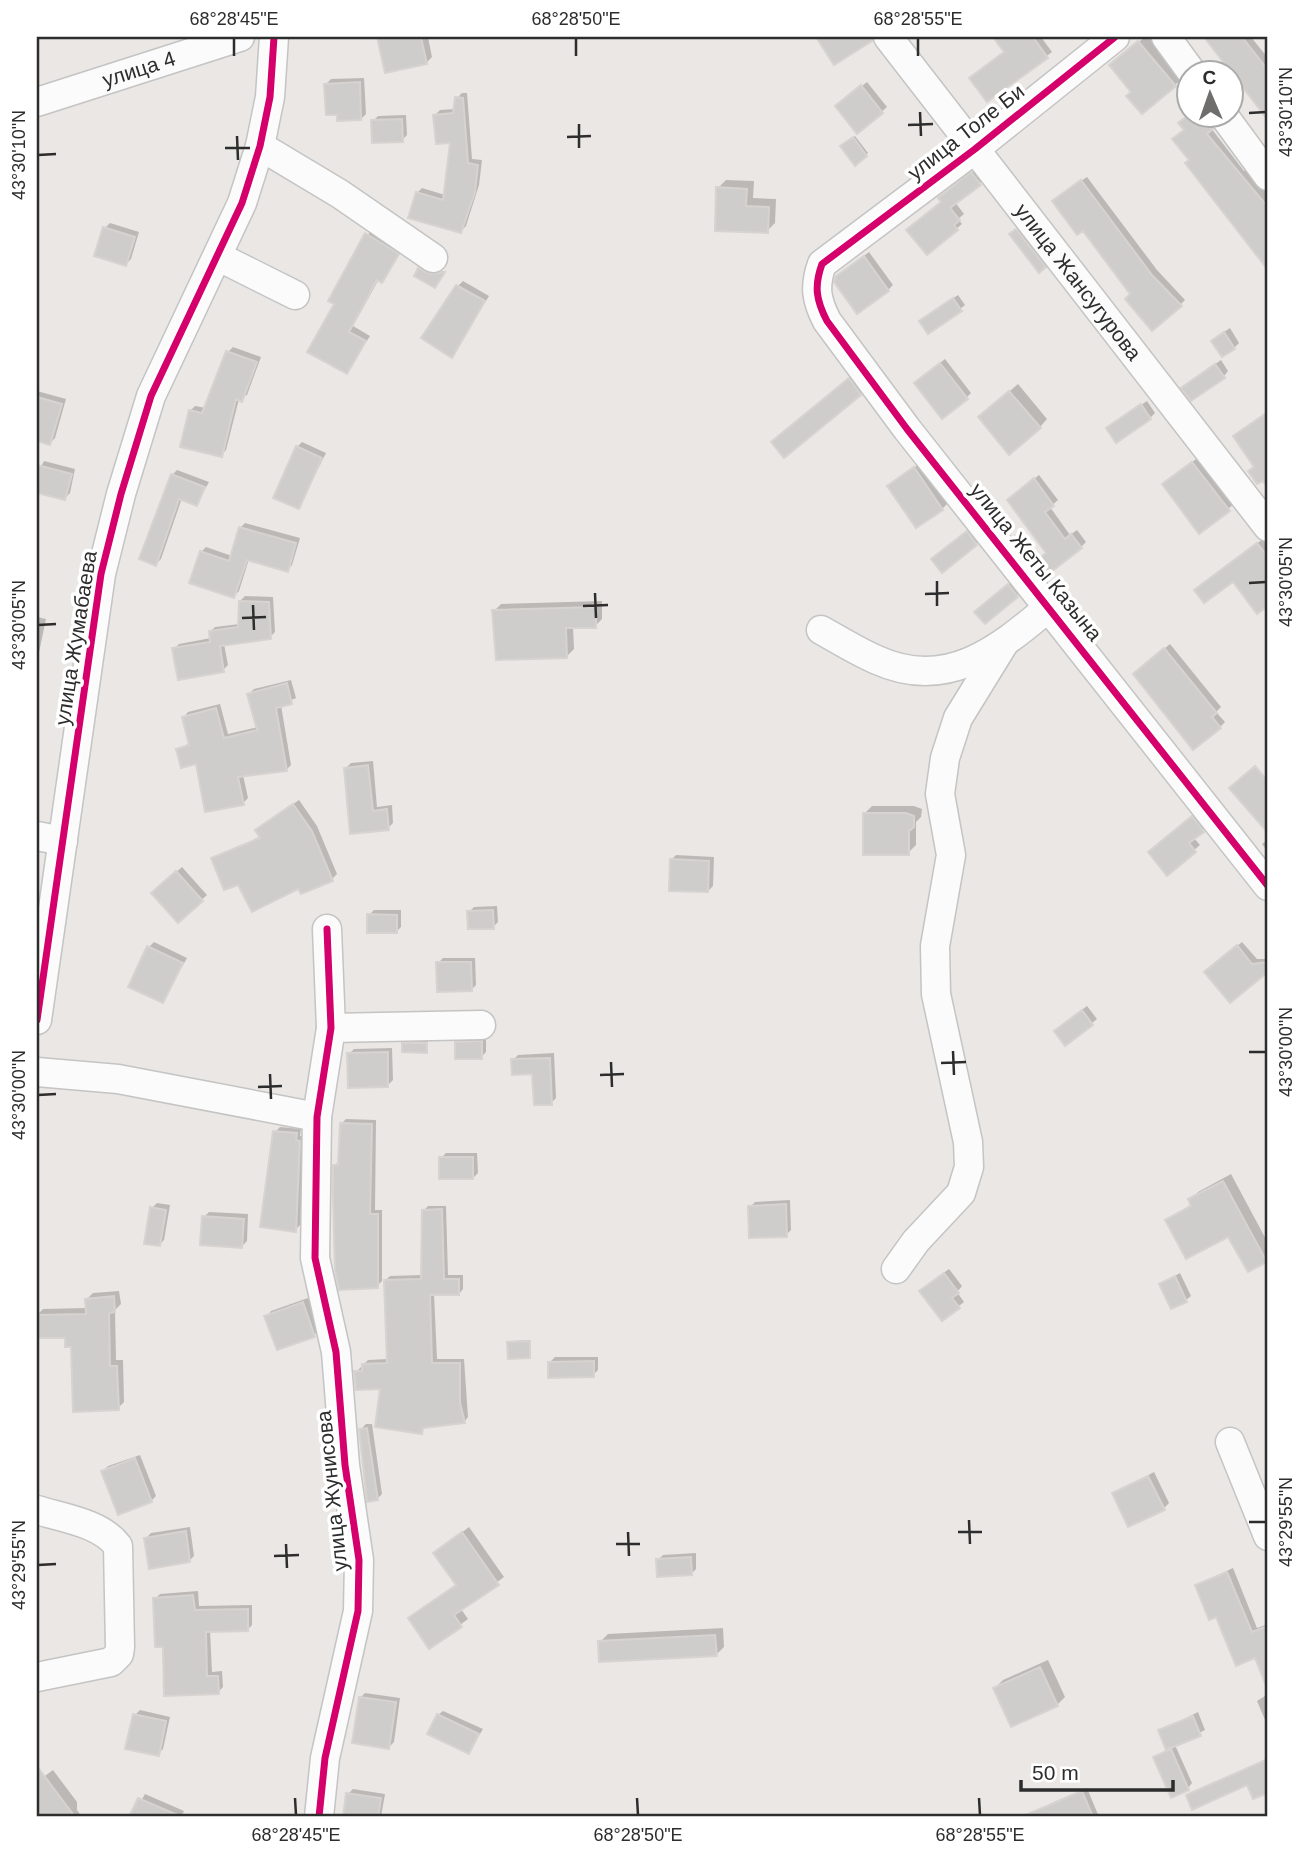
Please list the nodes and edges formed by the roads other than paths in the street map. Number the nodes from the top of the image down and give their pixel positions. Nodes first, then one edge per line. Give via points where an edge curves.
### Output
1 (240, 37) edge
2 (274, 37) edge
3 (888, 37) edge
4 (1115, 37) edge
5 (1166, 37) edge
6 (1183, 60) edge
7 (37, 102) edge
8 (1234, 130) edge
9 (260, 146) junction
10 (975, 149) junction
11 (1268, 176) edge
12 (837, 253) joint
13 (219, 257) junction
14 (433, 258) dead end
15 (295, 295) dead end
16 (1268, 527) edge
17 (1049, 607) junction
18 (821, 630) dead end
19 (1003, 645) junction
20 (50, 839) edge
21 (1268, 886) edge
22 (327, 929) dead end
23 (37, 1020) edge
24 (481, 1026) dead end
25 (331, 1028) junction
26 (37, 1072) edge
27 (317, 1117) junction
28 (896, 1269) dead end
29 (1230, 1442) dead end
30 (37, 1510) edge
31 (1268, 1536) edge
32 (37, 1676) edge
33 (319, 1817) edge

1 - 7 street, улица 4
2 - 9 street, улица Жумабаева via 270,97
3 - 10 street, улица Жансугурова
4 - 10 street, улица Толе Би
5 - 6 street
8 - 11 street
9 - 13 street, улица Жумабаева
9 - 14 street
10 - 12 street, улица Толе Би
10 - 16 street, улица Жансугурова
12 - 17 street, улица Жеты Казына via 822,264 816,281 817,301 827,321 906,429
13 - 15 street
13 - 20 street, улица Жумабаева via 151,396 121,494
17 - 19 street
17 - 21 street, улица Жеты Казына
18 - 19 street via 879,661 913,670 946,672
19 - 28 street via 958,718 940,794 951,855 936,946 936,994 968,1142 969,1167 961,1193
20 - 23 street, улица Жумабаева
22 - 25 street, улица Жунисова
24 - 25 street
25 - 27 street, улица Жунисова
26 - 27 street via 118,1079
27 - 33 street, улица Жунисова via 315,1258 336,1352 359,1560 358,1611 325,1758
29 - 31 street
30 - 32 street via 97,1529 118,1546 120,1647 111,1661

